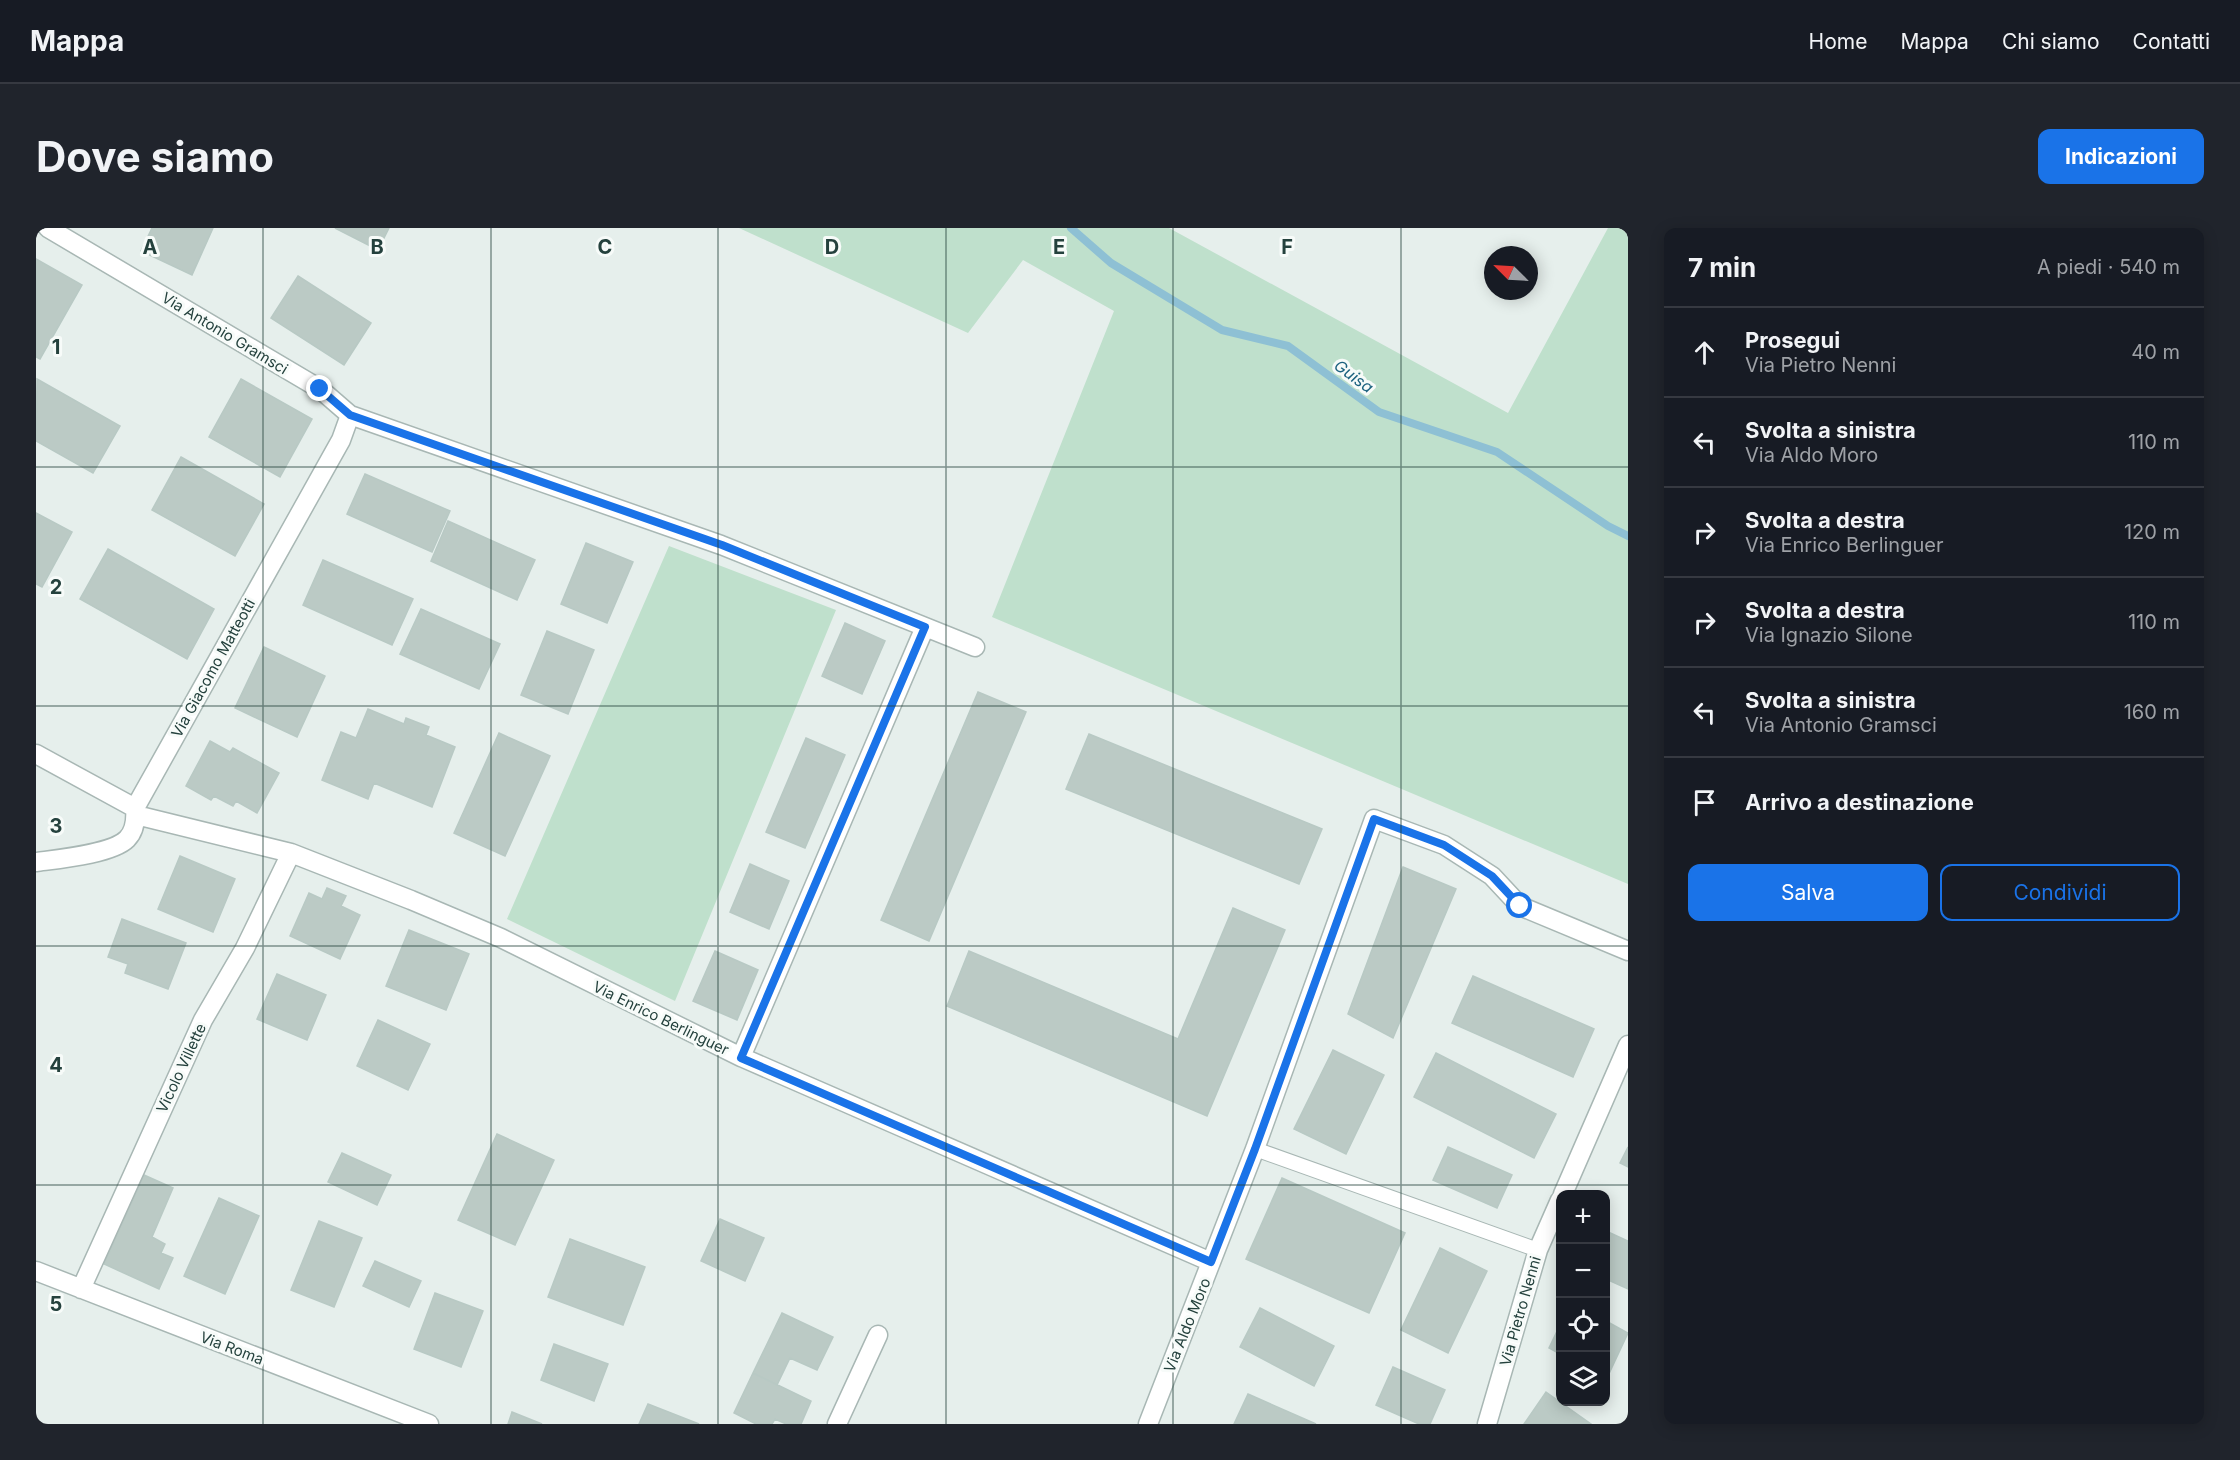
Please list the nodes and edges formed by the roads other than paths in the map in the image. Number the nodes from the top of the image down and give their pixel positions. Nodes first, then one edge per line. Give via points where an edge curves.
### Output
1 (48, 228) edge
2 (350, 415) junction
3 (925, 627) junction
4 (975, 647) dead end
5 (36, 754) edge
6 (135, 812) junction
7 (291, 853) junction
8 (36, 862) edge
9 (1628, 951) edge
10 (1628, 1044) edge
11 (741, 1058) junction
12 (1255, 1149) junction
13 (1565, 1190) edge
14 (1556, 1209) edge
15 (1538, 1250) junction
16 (1211, 1262) junction
17 (36, 1271) edge
18 (81, 1289) junction
19 (878, 1335) dead end
20 (429, 1424) edge
21 (837, 1424) edge
22 (1148, 1424) edge
23 (1487, 1424) edge

1 - 2 street, Via Antonio Gramsci via 320,389
2 - 3 street, Via Antonio Gramsci via 722,545
2 - 6 street, Via Giacomo Matteotti via 341,440
3 - 4 street, Via Antonio Gramsci
3 - 11 street
5 - 6 street, Via Enrico Berlinguer
6 - 7 street, Via Enrico Berlinguer
6 - 8 street, Via Giacomo Matteotti via 132,832 121,844
7 - 11 street, Via Enrico Berlinguer via 501,938
7 - 18 street, Vicolo Villette via 245,948 203,1020
9 - 12 street, Via Aldo Moro via 1520,906 1492,876 1444,845 1374,819
10 - 13 street
11 - 16 street, Via Enrico Berlinguer
12 - 15 lane
12 - 16 street, Via Aldo Moro
14 - 15 street, Via Pietro Nenni
15 - 23 street, Via Pietro Nenni
16 - 22 street, Via Aldo Moro
17 - 18 street, Via Roma
18 - 20 street, Via Roma
19 - 21 street

